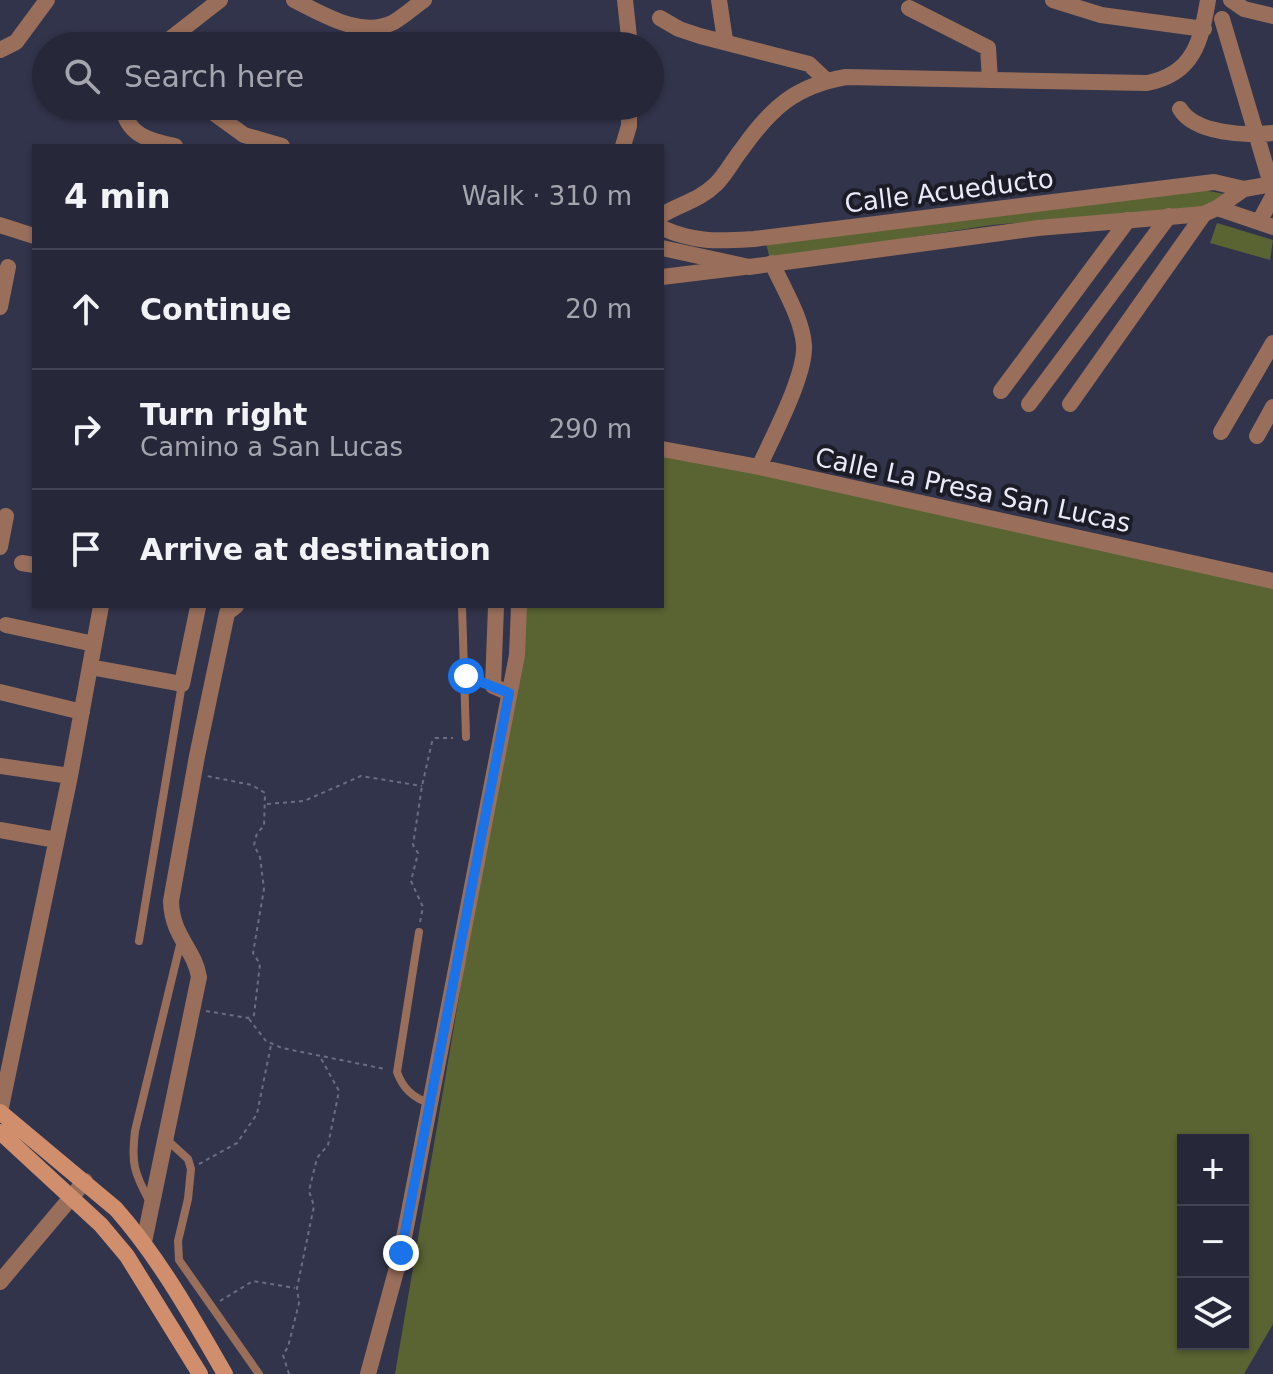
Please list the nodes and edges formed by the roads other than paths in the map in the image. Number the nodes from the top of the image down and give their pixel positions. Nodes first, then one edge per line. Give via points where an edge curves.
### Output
1 (47, 0) edge
2 (220, 0) edge
3 (294, 0) edge
4 (424, 0) edge
5 (625, 0) edge
6 (719, 0) edge
7 (1053, 0) edge
8 (1208, 0) edge
9 (1231, 0) edge
10 (909, 8) dead end
11 (1273, 16) edge
12 (660, 18) dead end
13 (1222, 19) dead end
14 (1204, 29) junction
15 (179, 32) edge
16 (628, 32) edge
17 (725, 40) junction
18 (0, 50) edge
19 (826, 80) junction
20 (990, 80) junction
21 (1180, 109) dead end
22 (126, 120) edge
23 (223, 120) edge
24 (629, 120) edge
25 (1265, 134) edge
26 (164, 144) edge
27 (275, 144) edge
28 (624, 144) edge
29 (1272, 188) edge
30 (1244, 189) junction
31 (1210, 211) junction
32 (664, 214) edge
33 (1169, 216) junction
34 (1128, 220) junction
35 (1266, 224) edge
36 (0, 225) edge
37 (664, 229) edge
38 (32, 235) edge
39 (754, 239) junction
40 (664, 248) edge
41 (761, 265) junction
42 (8, 267) dead end
43 (664, 277) edge
44 (0, 307) edge
45 (1273, 343) edge
46 (1001, 391) dead end
47 (1029, 404) dead end
48 (1070, 404) dead end
49 (1273, 407) edge
50 (1221, 432) dead end
51 (1257, 436) dead end
52 (664, 449) edge
53 (759, 467) junction
54 (6, 516) dead end
55 (0, 547) edge
56 (1273, 581) edge
57 (101, 608) edge
58 (195, 608) edge
59 (462, 608) edge
60 (496, 608) edge
61 (519, 608) edge
62 (232, 610) edge
63 (6, 625) dead end
64 (94, 644) junction
65 (90, 667) junction
66 (466, 676) junction
67 (182, 684) junction
68 (493, 686) junction
69 (0, 692) edge
70 (509, 693) junction
71 (82, 712) junction
72 (466, 737) road end
73 (0, 766) edge
74 (70, 776) junction
75 (0, 830) edge
76 (56, 840) junction
77 (419, 932) road end
78 (181, 940) junction
79 (139, 941) dead end
80 (429, 1103) junction
81 (0, 1112) edge
82 (0, 1132) edge
83 (165, 1139) junction
84 (85, 1181) junction
85 (72, 1196) junction
86 (150, 1203) junction
87 (144, 1242) junction
88 (0, 1282) edge
89 (200, 1374) edge
90 (225, 1374) edge
91 (259, 1374) edge
92 (368, 1374) edge

1 - 18 street via 16,42
2 - 15 street
3 - 4 street via 371,29 392,23
5 - 16 street
6 - 17 street
7 - 14 street via 1101,15
8 - 14 street
9 - 11 street
10 - 20 street via 988,48
12 - 17 street via 679,29
13 - 25 street
14 - 20 street via 1192,56 1171,74 1147,83
17 - 19 street via 809,64
19 - 20 street
19 - 32 street via 774,109 718,183
21 - 25 street via 1199,127
22 - 26 street via 132,130
23 - 27 street via 244,135
24 - 28 street
25 - 29 street
29 - 30 street, Calle Acueducto
29 - 35 street
30 - 31 street, Calle Acueducto
30 - 39 street, Calle Acueducto via 1214,182
31 - 33 street, Calle Acueducto
31 - 35 street
31 - 48 street
33 - 34 street, Calle Acueducto
33 - 47 street
34 - 41 street, Calle Acueducto
34 - 46 street
36 - 38 street
37 - 39 street, Calle Acueducto via 699,241
39 - 41 street
40 - 41 street, Calle Acueducto
41 - 43 street, Calle Acueducto
41 - 53 street via 800,328 804,345 802,366
42 - 44 street
45 - 50 street
49 - 51 street
52 - 53 street, Calle La Presa San Lucas
53 - 56 street, Calle La Presa San Lucas
54 - 55 street
57 - 64 street
58 - 67 street
59 - 66 lane
60 - 68 street
61 - 70 street
62 - 78 street via 171,901
63 - 64 street
64 - 65 street
65 - 67 street
65 - 71 street
66 - 68 lane
66 - 72 lane
67 - 79 lane
68 - 70 street
69 - 71 street
70 - 80 street
71 - 74 street
73 - 74 street
74 - 76 street
75 - 76 street
76 - 81 street
77 - 80 lane via 397,1072 415,1098
78 - 83 street via 199,977
78 - 86 lane via 135,1131 135,1176
80 - 92 street via 401,1253
81 - 84 main road
82 - 85 main road
83 - 86 street
83 - 91 lane via 188,1159 191,1169 179,1260
84 - 85 street
84 - 87 main road
85 - 88 street
85 - 89 main road via 127,1256
86 - 87 street
87 - 90 main road

